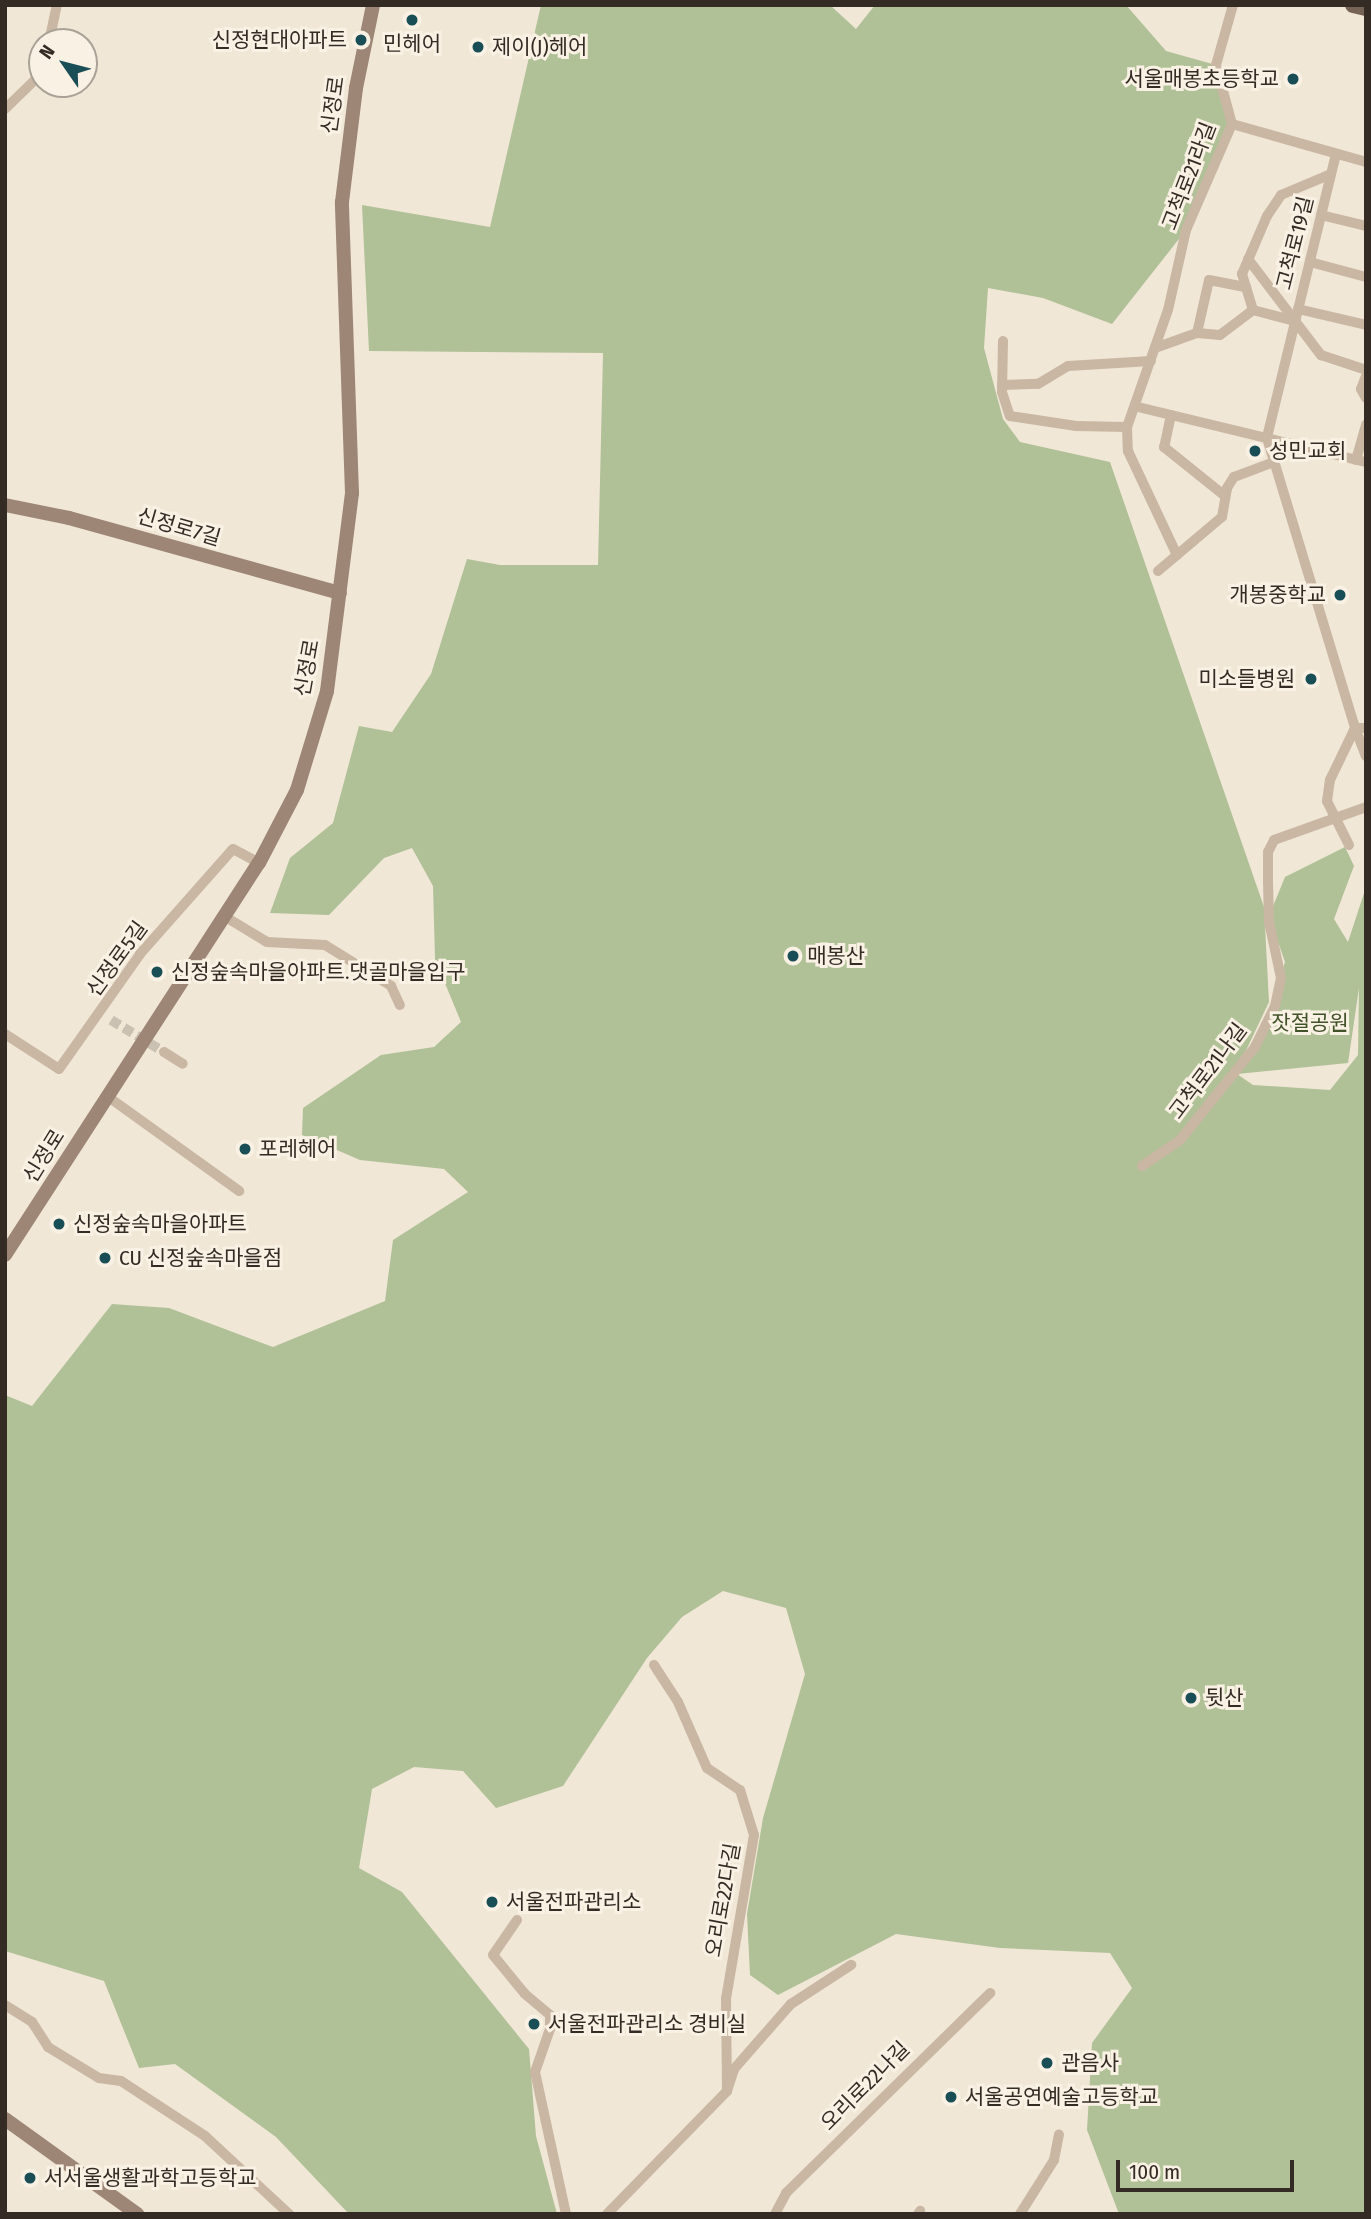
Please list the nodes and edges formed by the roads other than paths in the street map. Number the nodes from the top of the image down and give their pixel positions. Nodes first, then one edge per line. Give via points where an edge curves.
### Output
1 (57, 5) edge
2 (373, 5) edge
3 (1233, 5) edge
4 (1353, 5) edge
5 (1366, 8) edge
6 (52, 28) edge
7 (28, 87) edge
8 (5, 109) edge
9 (1232, 124) junction
10 (1336, 154) junction
11 (1366, 162) edge
12 (1331, 174) junction
13 (1321, 215) junction
14 (1366, 226) edge
15 (1248, 260) junction
16 (1310, 262) junction
17 (1366, 277) edge
18 (1246, 287) junction
19 (1298, 309) junction
20 (1253, 310) junction
21 (1295, 321) junction
22 (1366, 325) edge
23 (1197, 333) junction
24 (1003, 341) dead end
25 (1155, 348) junction
26 (1151, 361) junction
27 (1366, 373) edge
28 (1002, 385) junction
29 (1366, 398) edge
30 (1138, 407) junction
31 (1171, 415) junction
32 (1366, 424) edge
33 (1127, 427) junction
34 (1267, 438) junction
35 (1361, 461) edge
36 (1274, 462) junction
37 (1225, 496) junction
38 (5, 505) edge
39 (1177, 555) junction
40 (1158, 571) dead end
41 (340, 593) junction
42 (1360, 728) edge
43 (1366, 756) edge
44 (1366, 807) edge
45 (1336, 817) junction
46 (1349, 845) dead end
47 (259, 863) junction
48 (224, 916) junction
49 (400, 1005) dead end
50 (102, 1013) junction
51 (111, 1020) tunnel mouth
52 (5, 1034) edge
53 (164, 1052) tunnel mouth
54 (183, 1064) dead end
55 (107, 1096) junction
56 (1142, 1166) dead end
57 (239, 1191) dead end
58 (5, 1255) edge
59 (653, 1665) dead end
60 (517, 1920) dead end
61 (851, 1965) dead end
62 (990, 1993) dead end
63 (5, 2005) edge
64 (727, 2091) junction
65 (5, 2119) edge
66 (1059, 2134) dead end
67 (137, 2214) edge
68 (289, 2214) edge
69 (566, 2214) edge
70 (607, 2214) edge
71 (775, 2214) edge
72 (1020, 2214) edge

1 - 6 street
2 - 41 main road, 신정로 via 356,88 342,202 352,493
3 - 9 street, 고척로21라길 via 1216,65
4 - 5 main road
7 - 8 street
9 - 10 street
9 - 25 street, 고척로21라길 via 1186,230
10 - 11 street
10 - 12 street, 고척로19길
12 - 13 street, 고척로19길
12 - 15 street, 고척로19길 via 1281,195
13 - 14 street
13 - 16 street, 고척로19길
15 - 18 street, 고척로19길 via 1242,274
15 - 21 street, 고척로19길
16 - 17 street
16 - 19 street, 고척로19길
18 - 20 street, 고척로19길
18 - 23 street, 고척로19길 via 1209,280
19 - 21 street, 고척로19길
19 - 22 street
20 - 21 street
20 - 23 street, 고척로19길 via 1220,335
21 - 27 street via 1321,355
21 - 34 street, 고척로19길
23 - 25 street, 고척로19길
24 - 28 street
25 - 26 street, 고척로21라길
26 - 28 street via 1068,366 1038,384
26 - 30 street, 고척로21라길
27 - 29 street via 1361,389
28 - 33 street via 1010,416 1076,426
30 - 31 street
30 - 33 street, 고척로21라길
31 - 34 street
31 - 37 street via 1164,447
32 - 35 street
33 - 39 street via 1128,451
34 - 35 street
34 - 36 street
36 - 37 street via 1234,477
36 - 42 street
37 - 39 street via 1222,517
38 - 41 main road, 신정로7길 via 69,518
39 - 40 street
41 - 47 main road, 신정로 via 327,691 296,790
42 - 43 street
42 - 45 street via 1329,780 1327,801
44 - 45 street, 고척로21나길
45 - 46 street
45 - 56 street, 고척로21나길 via 1274,839 1268,852 1268,882 1269,922 1280,978 1275,1006 1255,1047 1180,1140
47 - 48 main road, 신정로
47 - 50 street, 신정로5길 via 233,849 140,954
48 - 49 street via 267,942 310,941 334,950 391,985
48 - 55 main road, 신정로
50 - 51 street
50 - 52 street, 신정로5길 via 59,1069
53 - 54 street
55 - 57 street
55 - 58 main road, 신정로
59 - 64 street, 오리로22다길 via 678,1702 707,1768 740,1790 754,1835 726,1997
60 - 69 street via 493,1955 550,2015 550,2029 535,2072
61 - 64 street via 791,2004 734,2069
62 - 71 street, 오리로22나길 via 796,2183
63 - 68 street via 32,2022 48,2047 99,2078 121,2081 205,2136
64 - 70 street
65 - 67 main road
66 - 72 street via 1054,2160

